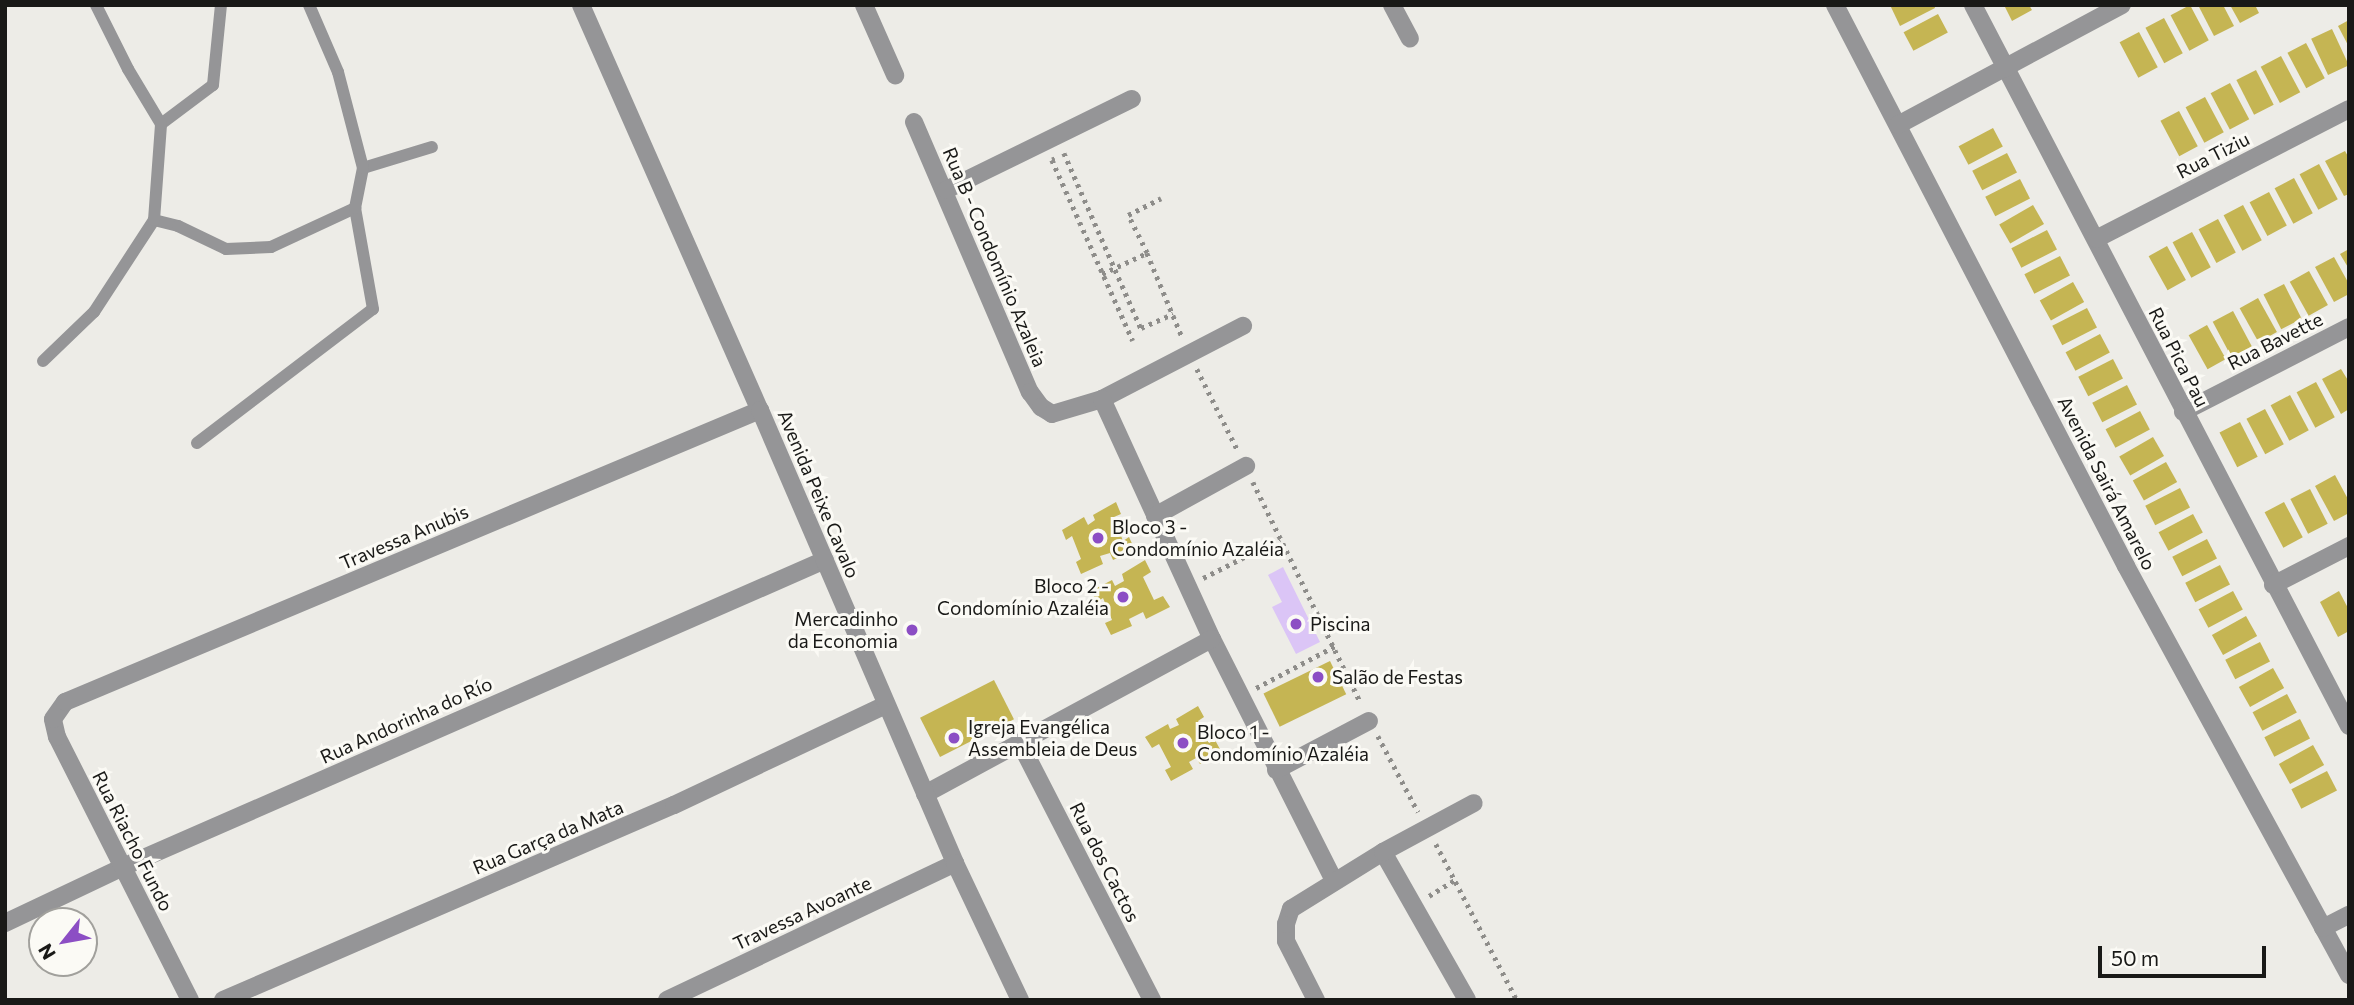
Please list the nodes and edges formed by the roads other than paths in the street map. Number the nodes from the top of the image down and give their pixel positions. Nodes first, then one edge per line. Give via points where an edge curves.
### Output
1 (96, 5) edge
2 (221, 5) edge
3 (309, 5) edge
4 (581, 5) edge
5 (864, 5) edge
6 (1392, 5) edge
7 (1835, 5) edge
8 (1973, 5) edge
9 (2122, 5) edge
10 (1410, 39) dead end
11 (2006, 67) junction
12 (895, 75) dead end
13 (1132, 99) dead end
14 (2349, 109) edge
15 (914, 122) dead end
16 (161, 124) junction
17 (1898, 125) junction
18 (432, 147) dead end
19 (363, 169) junction
20 (946, 190) junction
21 (355, 208) junction
22 (154, 220) junction
23 (2096, 239) junction
24 (1243, 326) dead end
25 (2349, 327) edge
26 (43, 361) dead end
27 (1102, 399) junction
28 (760, 410) junction
29 (2183, 412) junction
30 (197, 443) dead end
31 (1245, 466) road end
32 (1156, 516) junction
33 (2349, 546) edge
34 (825, 560) junction
35 (2273, 585) junction
36 (1212, 639) junction
37 (65, 702) joint
38 (886, 705) junction
39 (1369, 721) road end
40 (2349, 726) edge
41 (1020, 743) junction
42 (1276, 770) junction
43 (925, 793) junction
44 (1474, 803) dead end
45 (1383, 852) junction
46 (955, 863) junction
47 (123, 867) junction
48 (1334, 881) junction
49 (2349, 915) edge
50 (5, 923) edge
51 (2323, 928) junction
52 (2349, 975) edge
53 (190, 1000) edge
54 (223, 1000) edge
55 (667, 1000) edge
56 (1020, 1000) edge
57 (1152, 1000) edge
58 (1316, 1000) edge
59 (1467, 1000) edge

1 - 16 lane
2 - 16 lane via 213,85
3 - 19 lane via 338,72
4 - 28 street, Avenida Peixe Cavalo
5 - 12 street
6 - 10 street
7 - 17 street, Avenida Sairá Amarelo
8 - 11 street, Rua Pica Pau
9 - 11 street
11 - 17 street
11 - 23 street, Rua Pica Pau
13 - 20 street
14 - 23 street, Rua Tiziu
15 - 20 street, Rua B - Condomínio Azaleia
16 - 22 lane
17 - 51 street, Avenida Sairá Amarelo via 2126,566
18 - 19 lane
19 - 21 lane
20 - 27 street, Rua B - Condomínio Azaleia via 1030,392 1041,407 1052,414
21 - 22 lane via 271,247 226,249
21 - 30 lane via 373,309
22 - 26 lane via 94,312
23 - 29 street, Rua Pica Pau
24 - 27 street
25 - 29 street, Rua Bavette
27 - 32 street
28 - 34 street, Avenida Peixe Cavalo
28 - 37 street, Travessa Anubis
29 - 35 street, Rua Pica Pau
31 - 32 street
32 - 36 street
33 - 35 street
34 - 38 street, Avenida Peixe Cavalo
34 - 47 street, Rua Andorinha do Río
35 - 40 street, Rua Pica Pau
36 - 41 street
36 - 42 street
37 - 47 street, Rua Riacho Fundo via 53,719 57,737
38 - 43 street, Avenida Peixe Cavalo
38 - 54 street, Rua Garça da Mata via 674,805
39 - 42 street
41 - 43 street
41 - 57 street, Rua dos Cactos
42 - 48 street
43 - 46 street, Avenida Peixe Cavalo
44 - 45 street
45 - 48 street
45 - 59 street
46 - 55 street, Travessa Avoante
46 - 56 street, Avenida Peixe Cavalo
47 - 50 street, Rua Andorinha do Río
47 - 53 street, Rua Riacho Fundo
48 - 58 street via 1291,909 1286,924 1286,941
49 - 51 street
51 - 52 street, Avenida Sairá Amarelo

